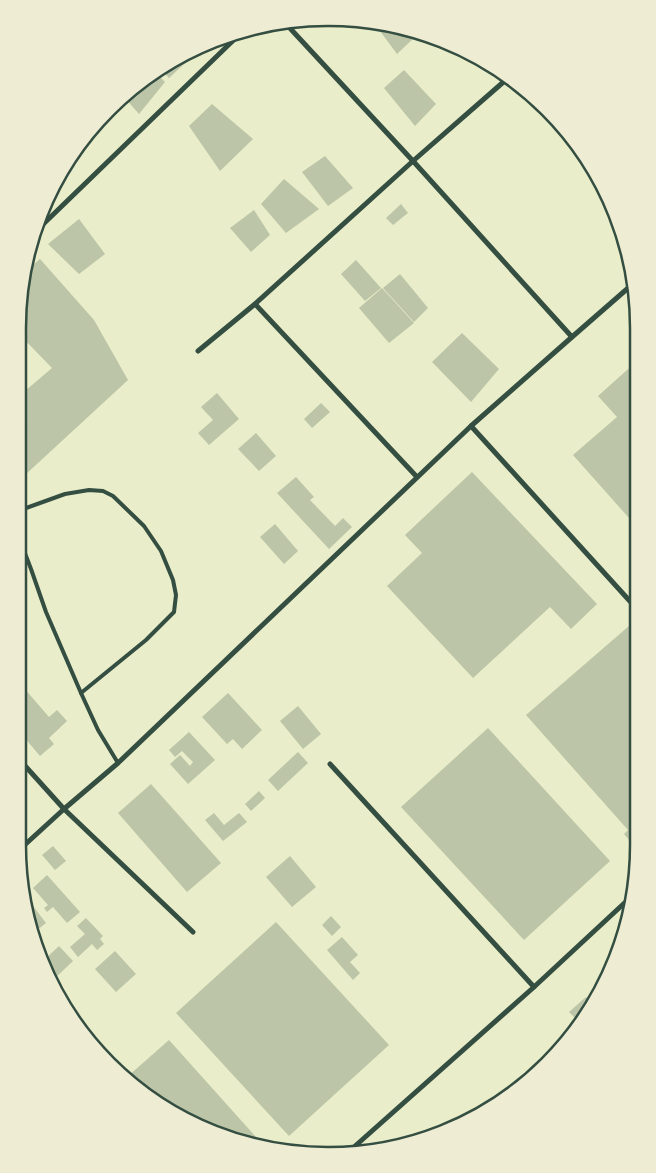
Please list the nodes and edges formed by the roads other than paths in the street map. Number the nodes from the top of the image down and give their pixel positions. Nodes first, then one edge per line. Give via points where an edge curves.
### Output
1 (290, 29) edge
2 (233, 41) edge
3 (503, 82) edge
4 (413, 161) junction
5 (46, 222) edge
6 (627, 289) edge
7 (255, 304) junction
8 (572, 337) junction
9 (198, 351) dead end
10 (472, 426) junction
11 (417, 478) junction
12 (26, 508) edge
13 (26, 556) edge
14 (630, 601) edge
15 (81, 693) junction
16 (118, 763) junction
17 (330, 764) dead end
18 (26, 767) edge
19 (64, 809) junction
20 (26, 843) edge
21 (624, 903) edge
22 (193, 932) dead end
23 (534, 987) junction
24 (356, 1145) edge

1 - 4 street
2 - 5 street
3 - 4 street
4 - 7 street
4 - 8 street
6 - 8 street
7 - 9 street
7 - 11 street
8 - 10 street
10 - 11 street
10 - 14 street
11 - 16 street
12 - 15 lane via 65,494 103,491 113,496 144,526 161,551 173,580 176,595 174,612 146,640
13 - 15 lane
15 - 16 lane
16 - 19 street
17 - 23 street
18 - 19 street
19 - 20 street
19 - 22 street
21 - 23 street
23 - 24 street

